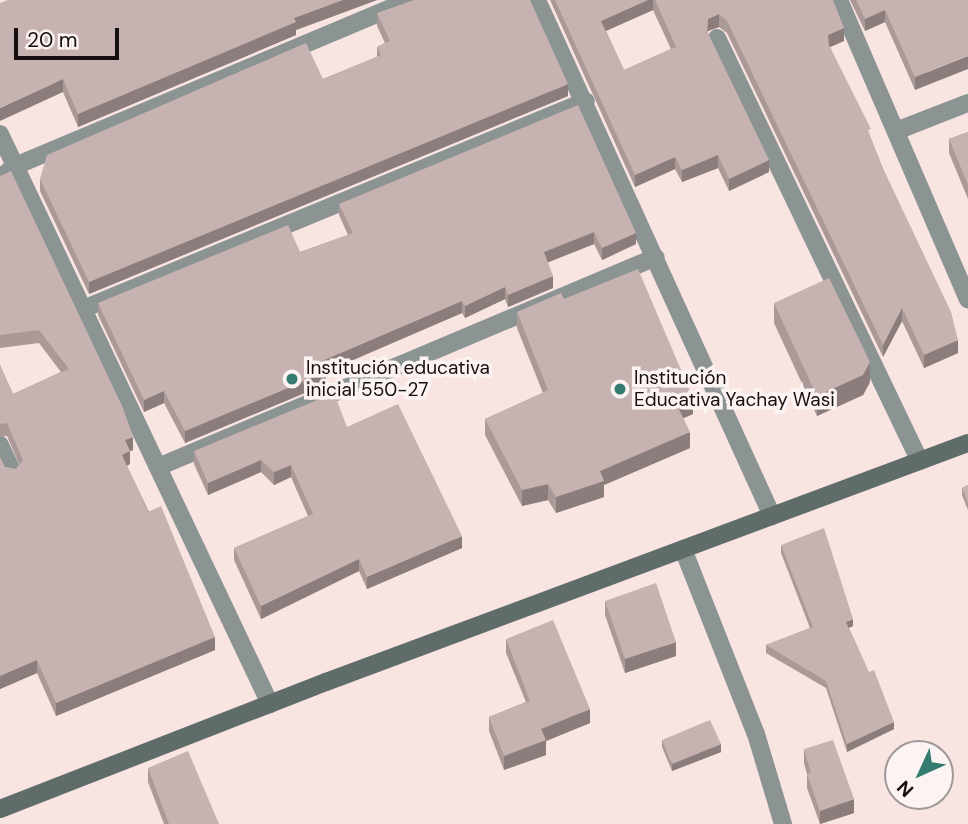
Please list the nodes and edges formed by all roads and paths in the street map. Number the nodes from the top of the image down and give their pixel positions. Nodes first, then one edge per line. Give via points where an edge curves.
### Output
1 (409, 0) edge
2 (537, 0) edge
3 (839, 0) edge
4 (717, 38) dead end
5 (586, 101) junction
6 (968, 103) edge
7 (896, 131) junction
8 (0, 134) edge
9 (15, 166) junction
10 (0, 178) edge
11 (656, 257) junction
12 (968, 299) edge
13 (83, 309) junction
14 (968, 443) edge
15 (0, 445) edge
16 (920, 461) junction
17 (158, 467) junction
18 (12, 471) edge
19 (772, 516) junction
20 (683, 549) junction
21 (270, 704) junction
22 (0, 809) edge
23 (783, 824) edge

1 - 9 street
2 - 5 street
3 - 7 street
4 - 16 street
5 - 11 street
5 - 13 street
6 - 7 street
7 - 12 street
8 - 9 street
9 - 10 street
9 - 13 street
11 - 17 street
11 - 19 street
13 - 17 street
14 - 16 street
15 - 18 street
16 - 19 street
17 - 21 street
19 - 20 street
20 - 21 street
20 - 23 street via 756,734
21 - 22 street

